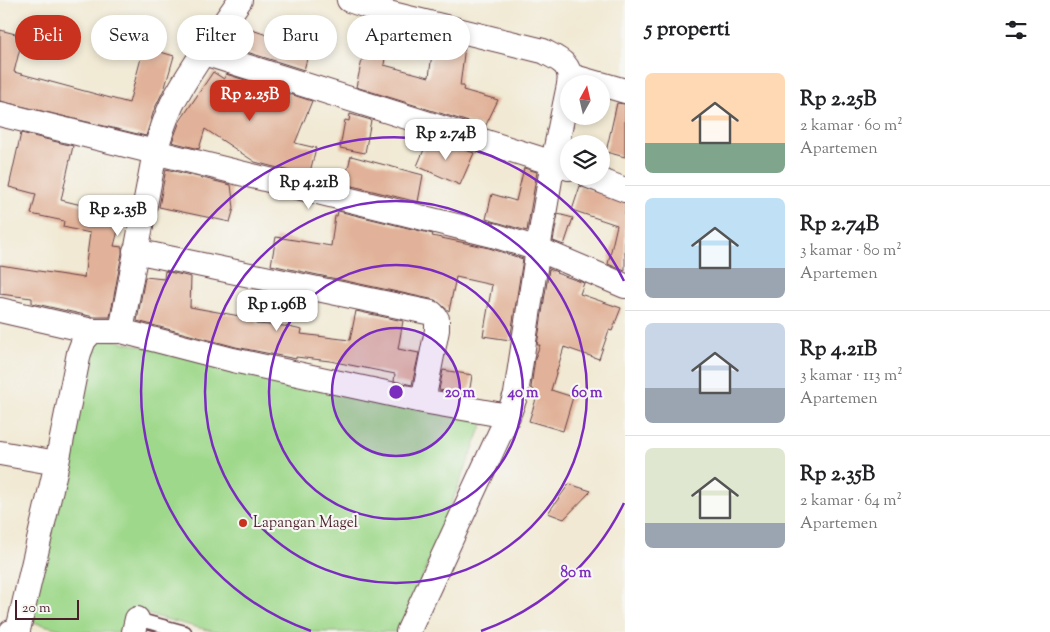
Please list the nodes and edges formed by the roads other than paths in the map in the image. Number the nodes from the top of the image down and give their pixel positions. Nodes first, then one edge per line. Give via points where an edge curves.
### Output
1 (240, 0) edge
2 (349, 0) edge
3 (230, 15) edge
4 (200, 60) edge
5 (226, 60) edge
6 (567, 75) edge
7 (610, 87) edge
8 (625, 91) edge
9 (0, 114) edge
10 (155, 152) junction
11 (560, 165) edge
12 (560, 169) edge
13 (610, 184) edge
14 (625, 190) edge
15 (538, 249) junction
16 (135, 251) junction
17 (625, 286) edge
18 (0, 310) edge
19 (121, 330) junction
20 (92, 331) junction
21 (423, 401) junction
22 (508, 416) junction
23 (0, 453) edge
24 (57, 463) junction
25 (136, 625) edge
26 (19, 631) edge
27 (185, 632) edge
28 (408, 632) edge

1 - 3 street
2 - 6 street via 388,13 543,51 565,64
4 - 10 street via 173,103
5 - 11 street
7 - 8 street
9 - 10 street
10 - 15 street
10 - 16 street
12 - 15 street
13 - 14 street
15 - 17 street
15 - 22 street via 517,386
16 - 19 street
16 - 21 street via 432,312 437,319 438,330
18 - 20 street
19 - 20 street
19 - 21 street via 233,360
20 - 24 street via 84,340 80,353
21 - 22 street
22 - 28 street
23 - 24 street
24 - 26 street
25 - 27 lane

